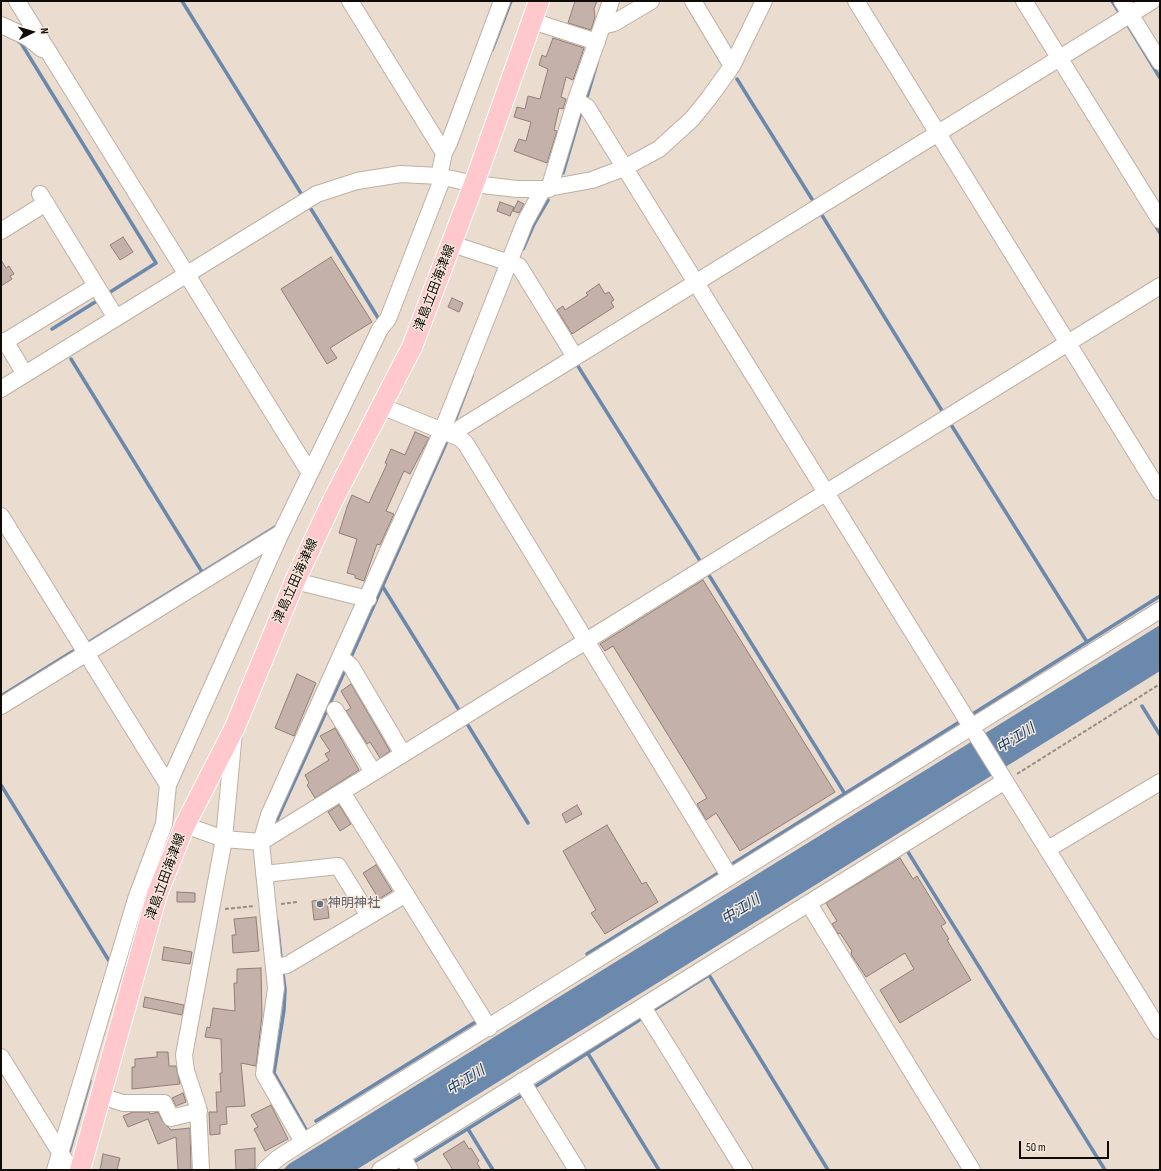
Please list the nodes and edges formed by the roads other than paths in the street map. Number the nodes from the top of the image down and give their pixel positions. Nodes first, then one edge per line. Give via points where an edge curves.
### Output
1 (17, 1) edge
2 (350, 1) edge
3 (502, 1) edge
4 (539, 1) edge
5 (611, 1) edge
6 (651, 1) edge
7 (693, 1) edge
8 (764, 1) edge
9 (856, 1) edge
10 (1024, 1) edge
11 (1152, 1) edge
12 (1125, 13) edge
13 (532, 21) junction
14 (1, 25) edge
15 (602, 26) junction
16 (597, 42) junction
17 (51, 56) junction
18 (1060, 58) junction
19 (1160, 62) edge
20 (732, 66) junction
21 (576, 100) junction
22 (938, 133) junction
23 (444, 153) junction
24 (624, 168) junction
25 (441, 177) junction
26 (474, 184) junction
27 (546, 189) junction
28 (1160, 220) edge
29 (1, 231) edge
30 (452, 244) junction
31 (508, 262) junction
32 (186, 274) junction
33 (695, 283) junction
34 (96, 286) junction
35 (1160, 286) edge
36 (116, 318) junction
37 (3, 342) edge
38 (1068, 343) junction
39 (575, 357) junction
40 (25, 374) junction
41 (1, 389) edge
42 (381, 406) junction
43 (447, 433) junction
44 (310, 473) junction
45 (1160, 492) edge
46 (827, 494) junction
47 (1, 516) edge
48 (280, 533) junction
49 (295, 581) junction
50 (368, 599) junction
51 (1160, 610) edge
52 (586, 642) junction
53 (86, 653) junction
54 (341, 658) junction
55 (1, 706) edge
56 (335, 710) dead end
57 (235, 727) junction
58 (974, 731) junction
59 (403, 754) junction
60 (373, 772) junction
61 (1004, 778) junction
62 (1160, 782) edge
63 (168, 785) junction
64 (342, 792) junction
65 (185, 825) junction
66 (224, 839) junction
67 (261, 842) junction
68 (1048, 849) junction
69 (264, 874) junction
70 (730, 877) junction
71 (406, 894) junction
72 (809, 904) junction
73 (369, 916) junction
74 (274, 967) junction
75 (643, 1007) junction
76 (489, 1028) junction
77 (1160, 1031) edge
78 (1, 1057) edge
79 (522, 1081) junction
80 (100, 1096) junction
81 (199, 1111) junction
82 (304, 1142) junction
83 (60, 1153) junction
84 (402, 1156) junction
85 (56, 1170) edge
86 (71, 1170) edge
87 (80, 1170) edge
88 (201, 1170) edge
89 (265, 1170) edge
90 (380, 1170) edge
91 (410, 1170) edge
92 (577, 1170) edge
93 (744, 1170) edge
94 (972, 1170) edge

1 - 17 street
2 - 23 street
3 - 23 street
4 - 13 main road, 津島立田海津線
5 - 15 street
6 - 15 street via 614,23
7 - 20 street
8 - 20 street
9 - 22 street
10 - 18 street
11 - 12 street
12 - 18 street
12 - 19 street
13 - 16 street
13 - 26 main road, 津島立田海津線
14 - 17 street via 27,37
15 - 16 street
16 - 21 street
17 - 32 street
18 - 22 street
18 - 28 street
20 - 24 street via 692,119 659,149
21 - 24 street via 587,107
21 - 27 street
22 - 33 street
22 - 38 street
23 - 25 street
24 - 27 street via 592,180
24 - 33 street
25 - 26 street
25 - 32 street via 401,174 357,181 317,194
25 - 44 street via 388,319 380,329
26 - 27 street
26 - 30 main road, 津島立田海津線
27 - 31 street via 524,222
29 - 34 street via 43,198
30 - 31 street
30 - 42 main road, 津島立田海津線 via 412,347
31 - 39 street via 519,266
31 - 43 street
32 - 36 street
32 - 44 street
33 - 39 street
33 - 46 street
34 - 36 street
34 - 37 street
35 - 38 street
36 - 40 street
37 - 40 street
38 - 45 street
38 - 46 street
39 - 43 street via 462,427
40 - 41 street
42 - 43 street
42 - 49 main road, 津島立田海津線
43 - 50 street
43 - 52 street via 466,444
44 - 48 street
46 - 52 street
46 - 58 street
47 - 53 street
48 - 53 street
48 - 63 street
49 - 50 street
49 - 57 main road, 津島立田海津線
50 - 54 street
51 - 58 street
52 - 59 street
52 - 70 street
53 - 55 street
53 - 63 street
54 - 59 street via 351,666
54 - 67 street via 270,815
56 - 60 street
57 - 65 main road, 津島立田海津線
57 - 66 street
58 - 61 street
58 - 70 street
59 - 60 street
60 - 64 street
61 - 68 street
61 - 72 street
62 - 68 street
63 - 83 street via 164,824 136,899
64 - 67 street
64 - 71 street
65 - 66 street
65 - 80 main road, 津島立田海津線 via 158,894
66 - 67 street
66 - 81 street via 184,1055 186,1071
67 - 69 street
68 - 77 street
69 - 73 street via 338,866
69 - 74 street
70 - 76 street
71 - 73 street
71 - 76 street
72 - 75 street
72 - 94 street
73 - 74 street via 287,965
74 - 82 street via 276,988 264,1074
75 - 79 street
75 - 93 street
76 - 82 street
78 - 83 street
79 - 84 street
79 - 92 street
80 - 81 street via 123,1102 164,1103 171,1118
80 - 87 main road, 津島立田海津線
81 - 88 street
82 - 89 street via 278,1158
83 - 85 street
83 - 86 street
84 - 90 street
84 - 91 street

